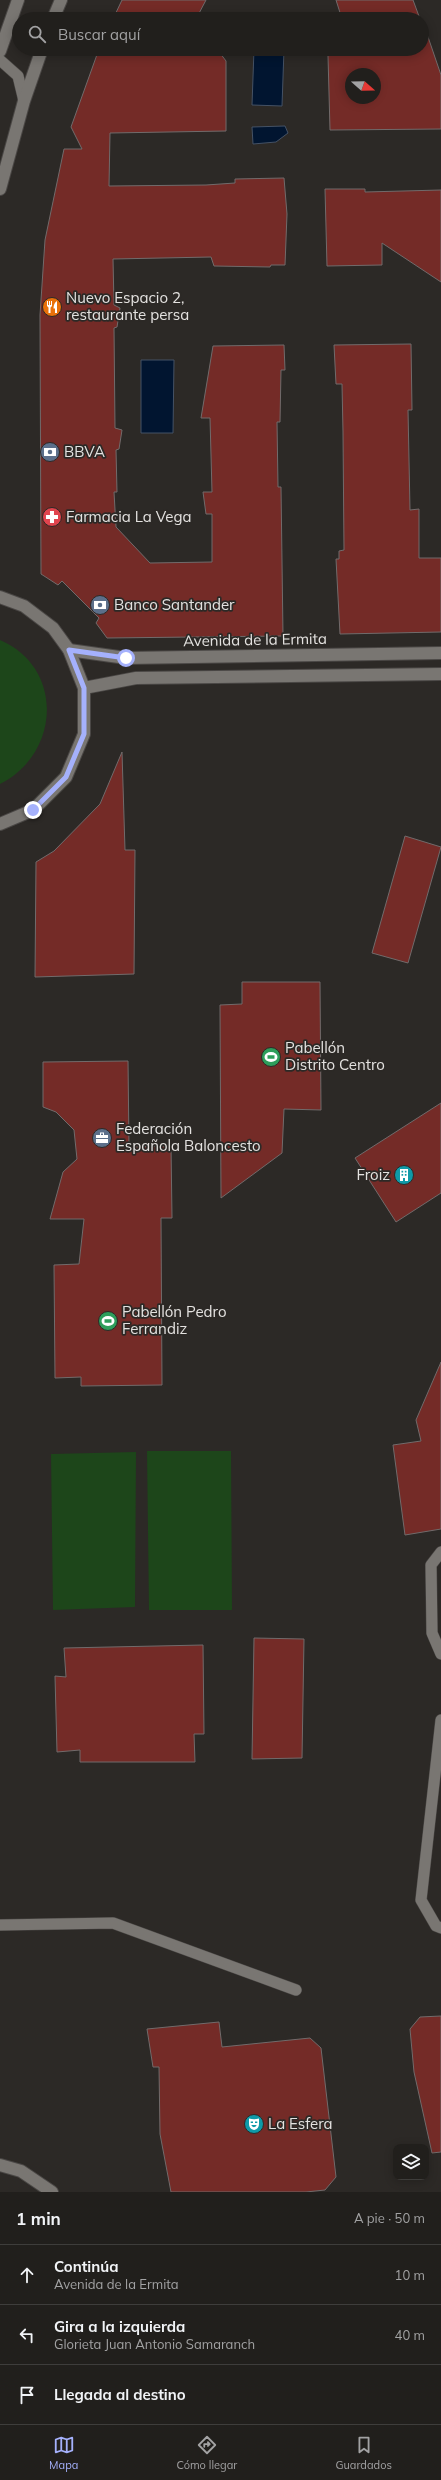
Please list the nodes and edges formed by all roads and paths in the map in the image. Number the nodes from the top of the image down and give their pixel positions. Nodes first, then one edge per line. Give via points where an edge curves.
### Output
1 (18, 0) edge
2 (62, 0) edge
3 (13, 12) edge
4 (56, 12) edge
5 (12, 14) edge
6 (0, 51) edge
7 (40, 56) edge
8 (0, 60) edge
9 (24, 101) junction
10 (0, 189) edge
11 (0, 597) edge
12 (69, 650) junction
13 (441, 654) edge
14 (441, 674) edge
15 (84, 688) junction
16 (0, 824) edge
17 (441, 1552) edge
18 (441, 1654) edge
19 (441, 1720) edge
20 (0, 1925) edge
21 (441, 1928) edge
22 (296, 1990) dead end
23 (1, 2164) edge
24 (52, 2192) edge

1 - 3 street
2 - 4 street
5 - 6 street
7 - 9 street
8 - 9 lane via 18,76
9 - 10 street
11 - 12 street via 24,606 47,624
12 - 13 street, Avenida de la Ermita via 126,658
12 - 15 street
14 - 15 street via 136,678
15 - 16 street via 84,734 66,777 33,810
17 - 18 lane via 430,1565 432,1633
19 - 21 lane via 421,1900 436,1926
20 - 22 lane via 113,1923
23 - 24 street via 21,2171

